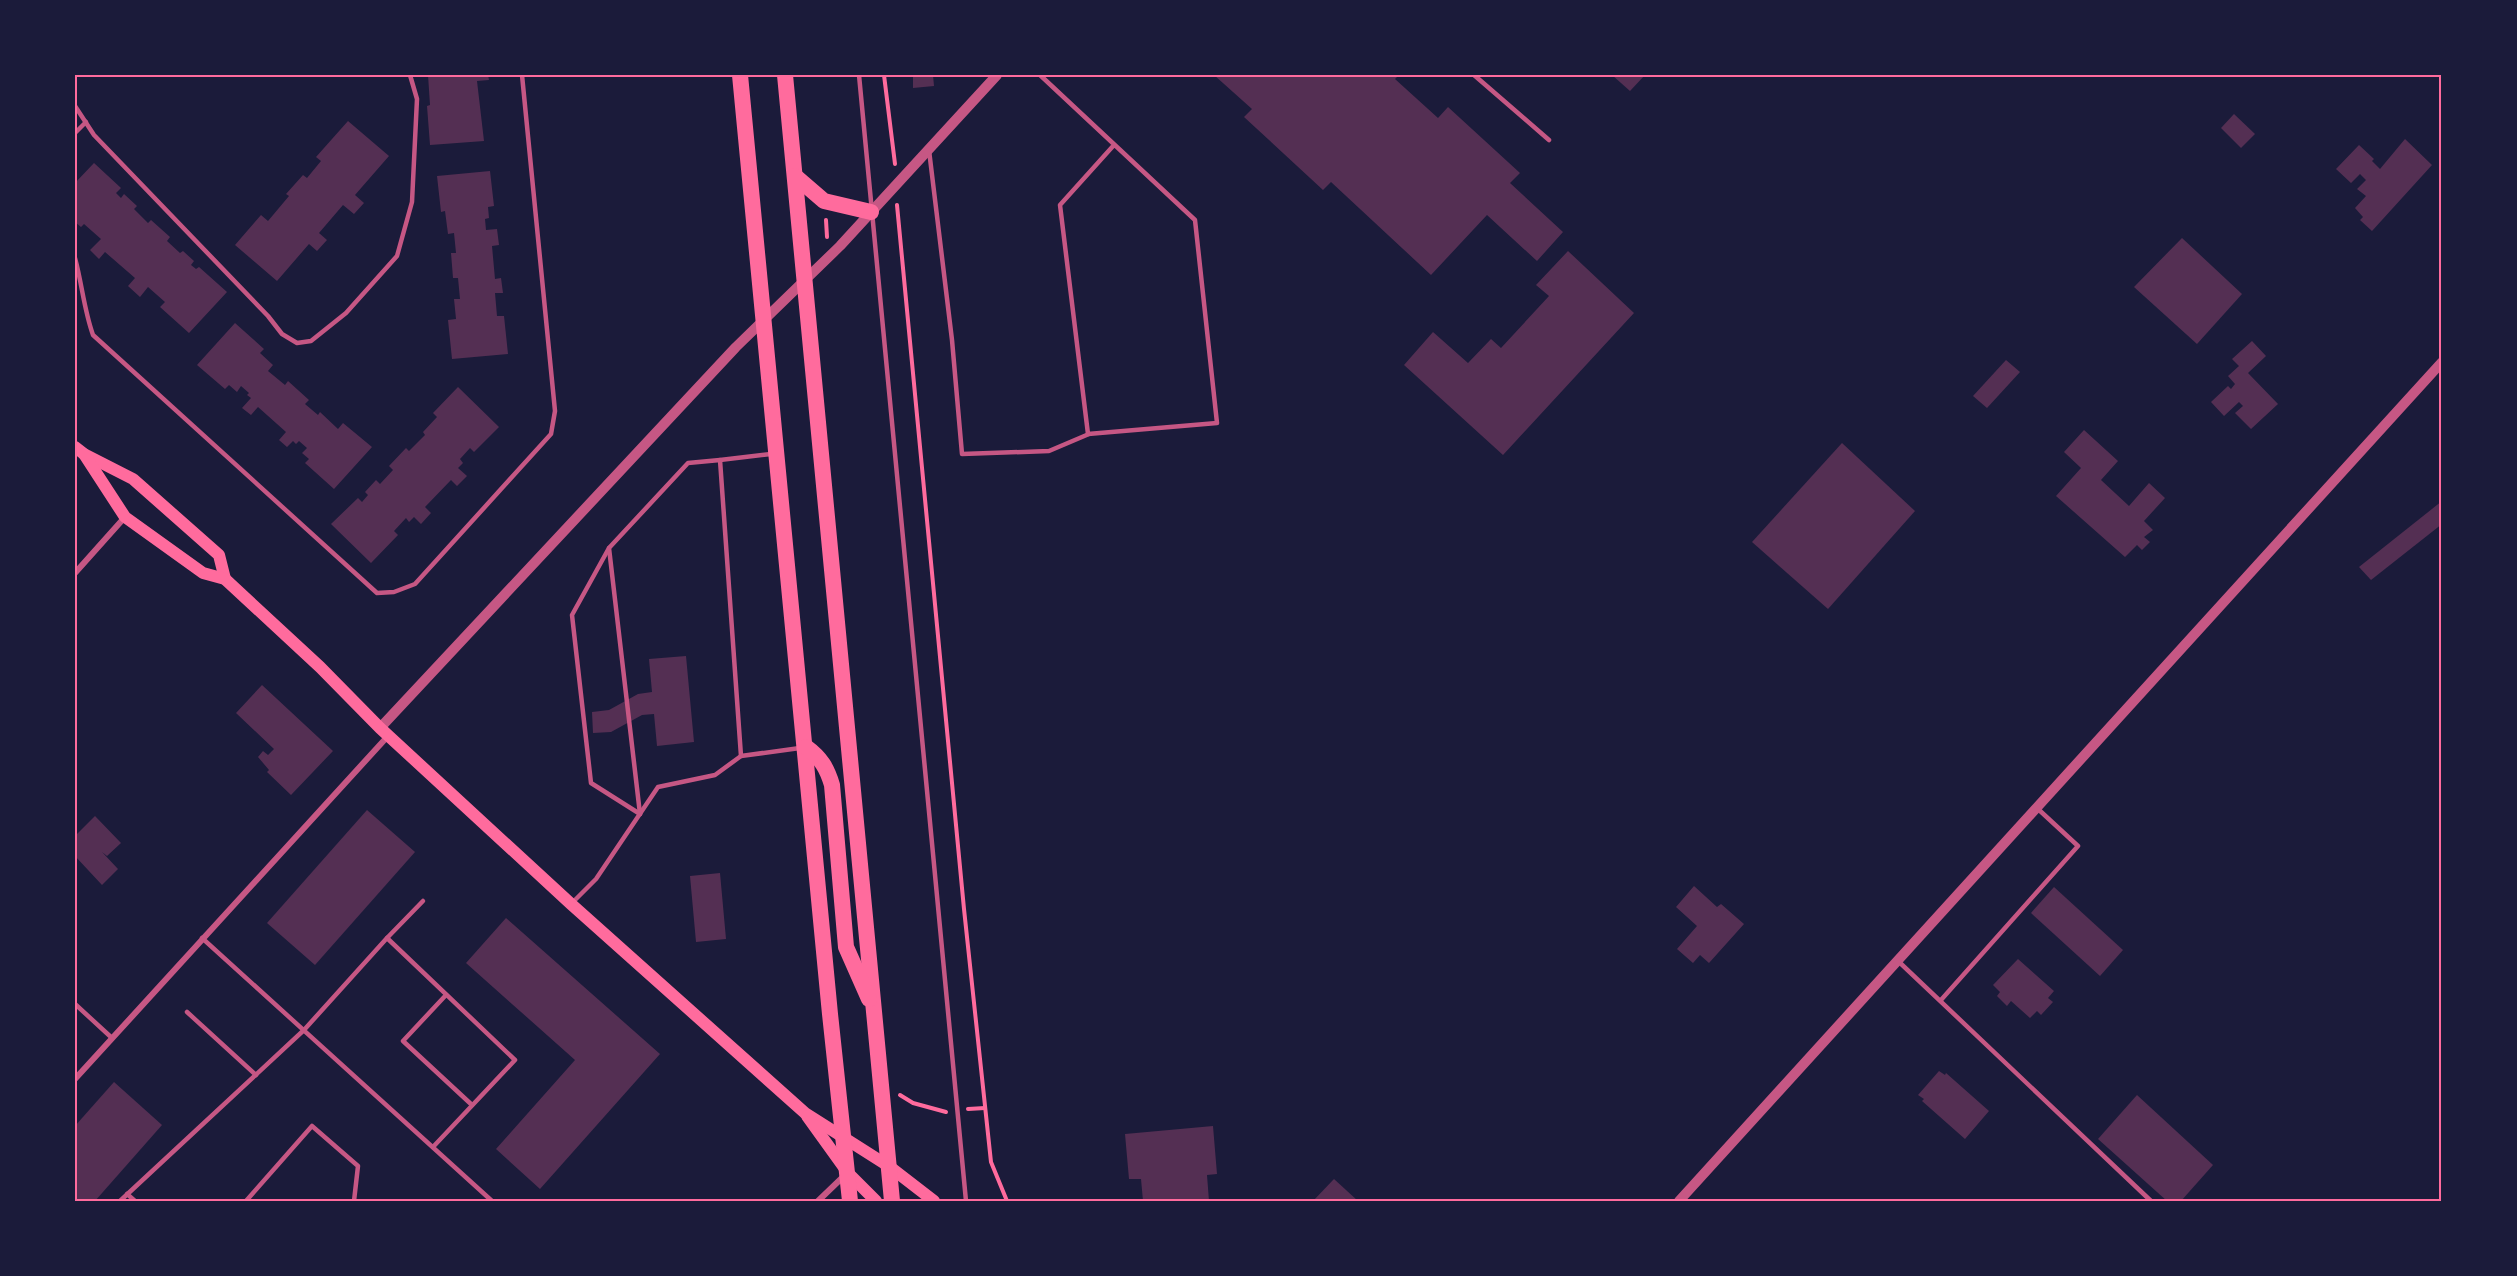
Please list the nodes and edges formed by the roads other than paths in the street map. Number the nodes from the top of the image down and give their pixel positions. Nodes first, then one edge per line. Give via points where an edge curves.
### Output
1 (410, 75) edge
2 (522, 75) edge
3 (740, 75) edge
4 (785, 75) edge
5 (859, 75) edge
6 (997, 75) edge
7 (1040, 75) edge
8 (1474, 75) edge
9 (75, 106) edge
10 (86, 122) junction
11 (75, 133) edge
12 (1549, 140) dead end
13 (1114, 146) junction
14 (930, 150) junction
15 (795, 176) junction
16 (871, 212) junction
17 (75, 258) edge
18 (804, 281) junction
19 (765, 318) junction
20 (2442, 362) edge
21 (1089, 434) junction
22 (79, 451) edge
23 (777, 453) junction
24 (720, 460) junction
25 (125, 517) junction
26 (609, 548) junction
27 (75, 573) edge
28 (225, 579) junction
29 (385, 732) junction
30 (806, 747) junction
31 (741, 756) junction
32 (2036, 807) junction
33 (640, 814) junction
34 (423, 901) dead end
35 (571, 904) junction
36 (202, 938) junction
37 (387, 938) junction
38 (1897, 960) junction
39 (446, 995) junction
40 (1941, 1000) junction
41 (75, 1004) edge
42 (187, 1012) dead end
43 (876, 1014) junction
44 (304, 1030) junction
45 (112, 1038) junction
46 (256, 1075) junction
47 (75, 1079) edge
48 (472, 1105) junction
49 (805, 1113) junction
50 (842, 1135) junction
51 (433, 1147) junction
52 (890, 1167) junction
53 (848, 1173) junction
54 (127, 1194) junction
55 (120, 1201) edge
56 (135, 1201) edge
57 (246, 1201) edge
58 (354, 1201) edge
59 (492, 1201) edge
60 (818, 1201) edge
61 (850, 1201) edge
62 (876, 1201) edge
63 (892, 1201) edge
64 (934, 1201) edge
65 (966, 1201) edge
66 (1679, 1201) edge
67 (2151, 1201) edge

1 - 10 lane via 417,99 412,202 397,256 346,313 311,341 297,343 282,334
2 - 17 lane via 555,411 551,434 415,584 377,593 93,335 84,312
3 - 19 highway
4 - 15 highway
5 - 16 lane
6 - 14 street
7 - 13 lane
8 - 12 lane
9 - 10 lane
10 - 11 lane
13 - 21 lane via 1060,205
13 - 21 lane via 1195,220 1217,423
14 - 16 street
14 - 21 lane via 962,454 1049,451
15 - 16 highway via 824,201
15 - 18 highway
16 - 18 street
16 - 65 lane
18 - 19 street
18 - 43 highway
19 - 23 highway
19 - 29 street
20 - 32 street
22 - 25 main road
22 - 28 main road via 133,479 219,555
23 - 24 lane
23 - 30 highway
24 - 26 lane via 688,463
24 - 31 lane
25 - 27 street
25 - 28 main road via 203,573
26 - 33 lane
26 - 33 lane via 572,615 591,783
28 - 29 main road
29 - 35 main road
29 - 36 street
30 - 31 lane
30 - 43 highway via 827,768 832,785 846,947
30 - 50 highway
31 - 33 lane via 715,775 658,787
32 - 38 street
32 - 40 lane via 2078,846
33 - 35 lane via 596,879
34 - 37 lane
35 - 49 main road
36 - 44 lane
36 - 45 street
37 - 39 lane
37 - 44 lane
38 - 40 lane
38 - 66 street
39 - 48 lane via 515,1060
39 - 48 lane via 403,1041
40 - 67 lane
41 - 45 lane
42 - 46 lane
43 - 52 highway
44 - 46 lane
44 - 51 lane
45 - 47 street
46 - 54 lane
48 - 51 lane
49 - 50 main road
49 - 53 main road
50 - 52 main road
50 - 53 highway
51 - 59 lane
52 - 63 highway
52 - 64 main road
53 - 60 street
53 - 61 highway
53 - 62 main road
54 - 55 lane
54 - 56 lane
57 - 58 lane via 312,1126 358,1166

